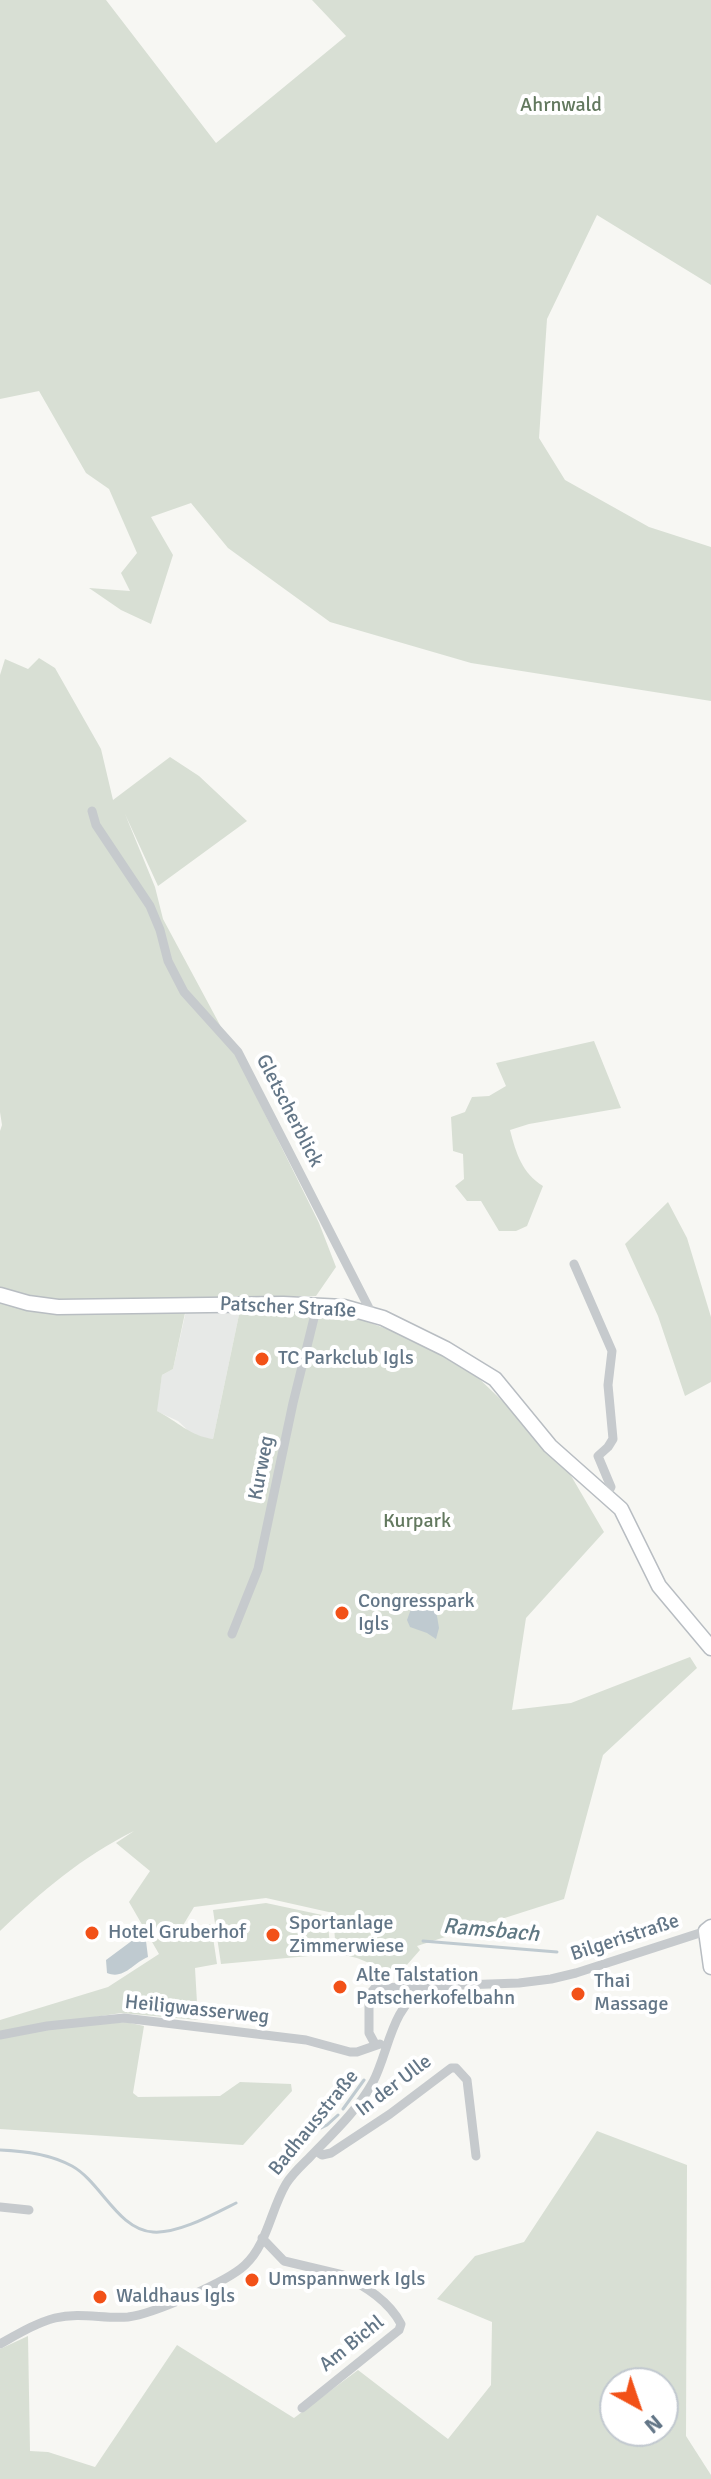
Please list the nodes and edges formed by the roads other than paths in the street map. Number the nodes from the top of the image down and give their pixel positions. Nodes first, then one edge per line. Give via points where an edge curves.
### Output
1 (92, 811) dead end
2 (574, 1264) dead end
3 (0, 1295) edge
4 (317, 1306) junction
5 (372, 1314) junction
6 (607, 1494) junction
7 (232, 1634) dead end
8 (711, 1648) edge
9 (708, 1929) edge
10 (711, 1967) edge
11 (425, 1988) junction
12 (0, 2035) edge
13 (375, 2044) junction
14 (387, 2044) junction
15 (316, 2151) junction
16 (476, 2156) dead end
17 (0, 2207) edge
18 (29, 2210) dead end
19 (262, 2238) junction
20 (0, 2344) edge
21 (302, 2408) dead end

1 - 5 street, Gletscherblick via 150,906 184,992 238,1052
2 - 6 street, Patscher Straße via 612,1351 608,1385 613,1439 598,1456 611,1487
3 - 4 main road, Patscher Straße via 58,1307
4 - 5 main road, Patscher Straße
4 - 7 street, Kurweg via 258,1569
5 - 6 main road, Patscher Straße via 488,1374 550,1446
6 - 8 main road, Patscher Straße via 632,1527 659,1586
9 - 10 main road
9 - 11 street, Bilgeristraße via 562,1977
11 - 13 street, Bilgeristraße via 371,1991 369,2033
11 - 14 street, Badhausstraße via 410,2000
12 - 13 street, Heiligwasserweg via 124,2018 306,2040 350,2052
13 - 14 street, Heiligwasserweg
14 - 15 street, Badhausstraße via 365,2094
15 - 16 street, In der Ulle via 331,2153 443,2071 456,2068 467,2080
15 - 19 street, Badhausstraße via 287,2182
17 - 18 street
19 - 20 street, Badhausstraße via 240,2269 151,2311 125,2317 55,2318
19 - 21 street, Am Bichl via 284,2261 352,2279 392,2307 401,2324

